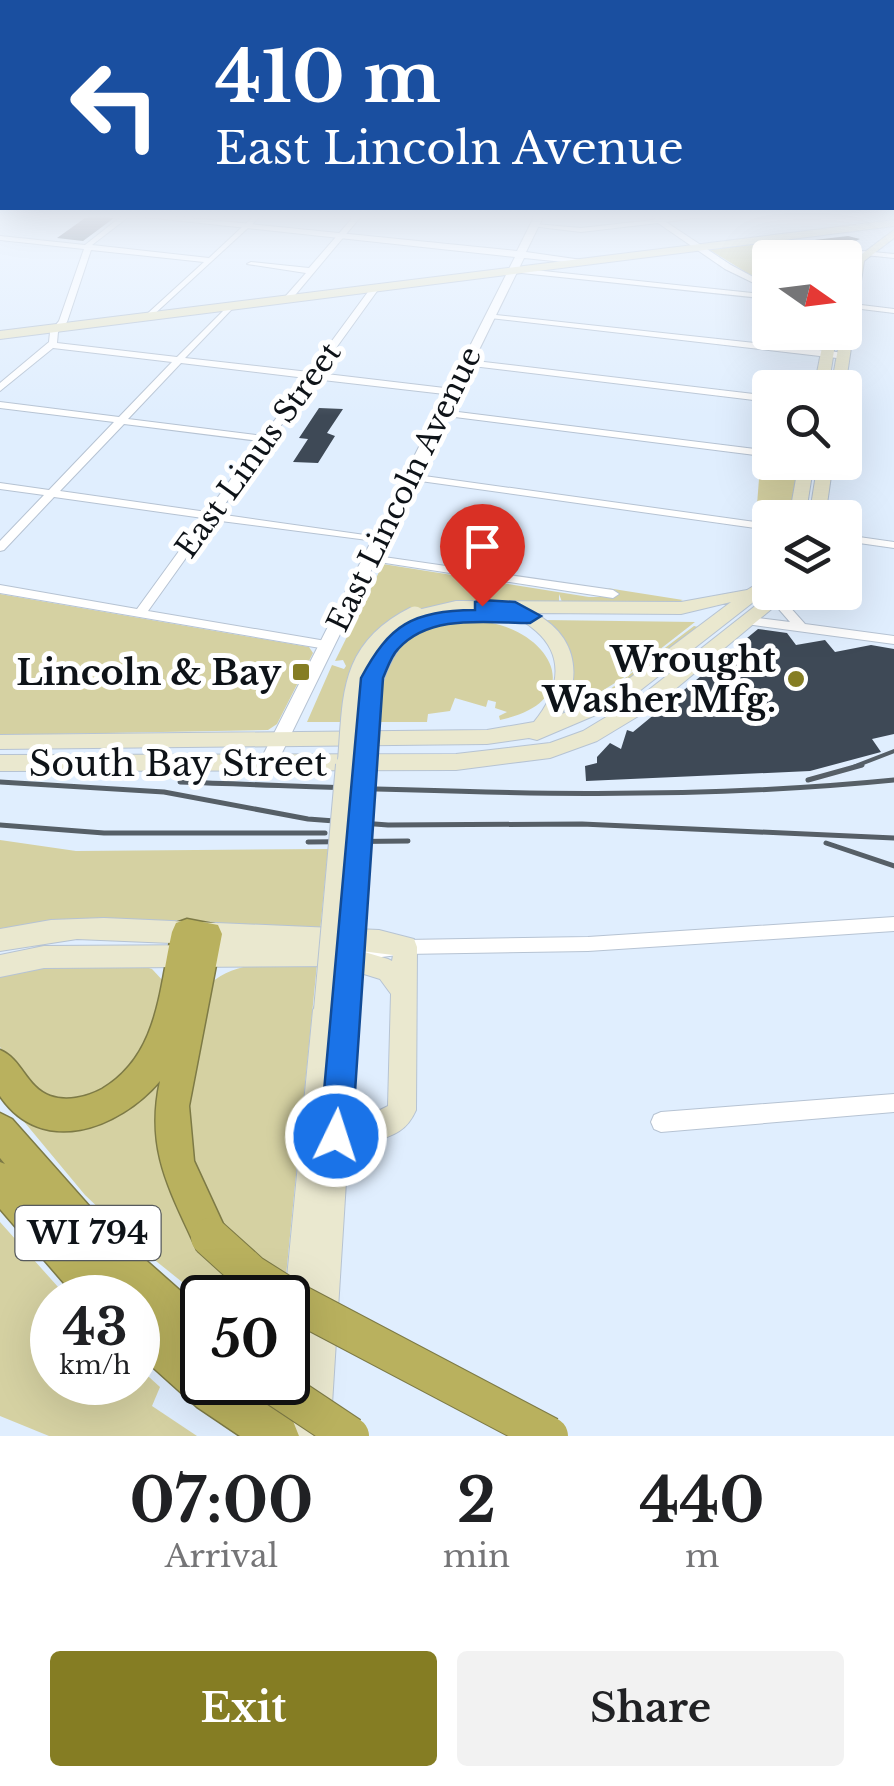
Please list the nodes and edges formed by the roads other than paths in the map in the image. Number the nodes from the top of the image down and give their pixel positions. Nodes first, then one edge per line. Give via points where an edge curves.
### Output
1 (77, 282) edge
2 (186, 282) edge
3 (302, 282) edge
4 (411, 282) edge
5 (508, 282) edge
6 (628, 282) edge
7 (376, 286) junction
8 (752, 295) edge
9 (288, 298) junction
10 (230, 306) junction
11 (862, 307) edge
12 (894, 310) edge
13 (150, 316) junction
14 (490, 316) junction
15 (58, 327) junction
16 (0, 334) edge
17 (51, 345) junction
18 (828, 350) edge
19 (843, 350) edge
20 (827, 354) junction
21 (842, 355) junction
22 (179, 360) junction
23 (466, 364) junction
24 (824, 370) edge
25 (840, 370) edge
26 (312, 375) junction
27 (0, 388) edge
28 (452, 392) junction
29 (752, 397) edge
30 (0, 405) edge
31 (442, 413) junction
32 (121, 420) junction
33 (266, 439) junction
34 (752, 452) edge
35 (410, 477) junction
36 (0, 486) edge
37 (52, 493) junction
38 (210, 516) junction
39 (752, 525) edge
40 (379, 540) junction
41 (862, 540) edge
42 (894, 545) edge
43 (0, 548) edge
44 (370, 558) junction
45 (0, 589) edge
46 (613, 594) dead end
47 (752, 594) edge
48 (752, 601) edge
49 (508, 607) junction
50 (758, 610) edge
51 (788, 610) edge
52 (140, 613) junction
53 (483, 616) junction
54 (530, 616) junction
55 (718, 619) junction
56 (419, 620) junction
57 (750, 621) junction
58 (800, 626) junction
59 (894, 640) edge
60 (326, 645) junction
61 (541, 729) junction
62 (280, 738) junction
63 (487, 738) junction
64 (0, 742) edge
65 (504, 758) junction
66 (268, 762) junction
67 (0, 763) edge
68 (894, 924) edge
69 (0, 940) edge
70 (194, 945) junction
71 (405, 947) junction
72 (338, 955) junction
73 (0, 966) edge
74 (407, 996) junction
75 (335, 1009) junction
76 (0, 1066) edge
77 (339, 1101) junction
78 (894, 1103) edge
79 (661, 1122) dead end
80 (0, 1131) edge
81 (0, 1180) edge
82 (82, 1275) edge
83 (180, 1331) edge
84 (232, 1405) edge
85 (304, 1405) edge
86 (278, 1436) edge
87 (288, 1436) edge
88 (312, 1436) edge
89 (350, 1436) edge
90 (548, 1436) edge

1 - 15 street
2 - 13 street
3 - 9 street
4 - 7 main road
5 - 14 street, East Lincoln Avenue
6 - 8 street
7 - 9 main road
7 - 26 street, East Linus Street
9 - 10 main road
10 - 13 main road
10 - 22 street
11 - 12 street
13 - 15 main road
14 - 20 street
14 - 23 street, East Lincoln Avenue
15 - 16 main road
15 - 17 street
17 - 22 street
17 - 27 street
18 - 20 main road
19 - 21 main road
20 - 21 street
20 - 24 main road
21 - 25 main road
22 - 26 street
22 - 32 street
23 - 28 street, East Lincoln Avenue
23 - 29 street
26 - 28 street
26 - 33 street, East Linus Street
28 - 31 street, East Lincoln Avenue
30 - 32 street
31 - 34 street
31 - 35 street, East Lincoln Avenue
32 - 33 street
32 - 37 street
33 - 38 street, East Linus Street
35 - 39 street
35 - 40 street, East Lincoln Avenue
36 - 37 street
37 - 38 street
37 - 43 street
38 - 40 street
38 - 52 street, East Linus Street
40 - 44 street, East Lincoln Avenue
41 - 42 street
44 - 46 street
44 - 60 street, East Lincoln Avenue
45 - 52 street
47 - 49 main road, East Lincoln Avenue via 680,608
48 - 55 main road, South Bay Street
49 - 54 main road
49 - 56 main road, East Lincoln Avenue via 456,607
50 - 57 main road, South Bay Street
51 - 58 street
52 - 60 street
53 - 54 main road
53 - 56 main road
53 - 63 main road via 537,638 557,671 546,704
54 - 55 main road
54 - 61 main road via 557,644 568,668 564,696
55 - 57 main road
55 - 61 main road, South Bay Street via 617,698
56 - 75 main road, East Lincoln Avenue, bridge via 390,644 372,678
57 - 58 street
57 - 65 main road, South Bay Street via 604,729 563,747
58 - 59 street
60 - 62 street, East Lincoln Avenue
61 - 63 main road, South Bay Street
61 - 65 main road
62 - 63 main road, South Bay Street
62 - 64 main road, South Bay Street
62 - 66 street, East Lincoln Avenue
65 - 66 main road, South Bay Street
66 - 67 main road, South Bay Street
68 - 71 street via 588,944
69 - 70 main road via 67,930
70 - 71 main road via 378,940
70 - 72 main road
70 - 73 main road
70 - 76 highway via 159,1053 123,1097 94,1111 47,1113 26,1102
70 - 90 highway, bridge via 172,1106 176,1163 210,1237 280,1293
71 - 72 street
71 - 74 main road
72 - 74 main road via 388,970
74 - 77 main road via 402,1110 394,1121 369,1129 354,1122
75 - 77 main road, East Lincoln Avenue
75 - 87 main road, East Lincoln Avenue
77 - 88 main road, East Lincoln Avenue
78 - 79 street
80 - 83 highway, WI 794
81 - 82 highway, WI 794
84 - 86 highway, WI 794
85 - 89 highway, bridge

